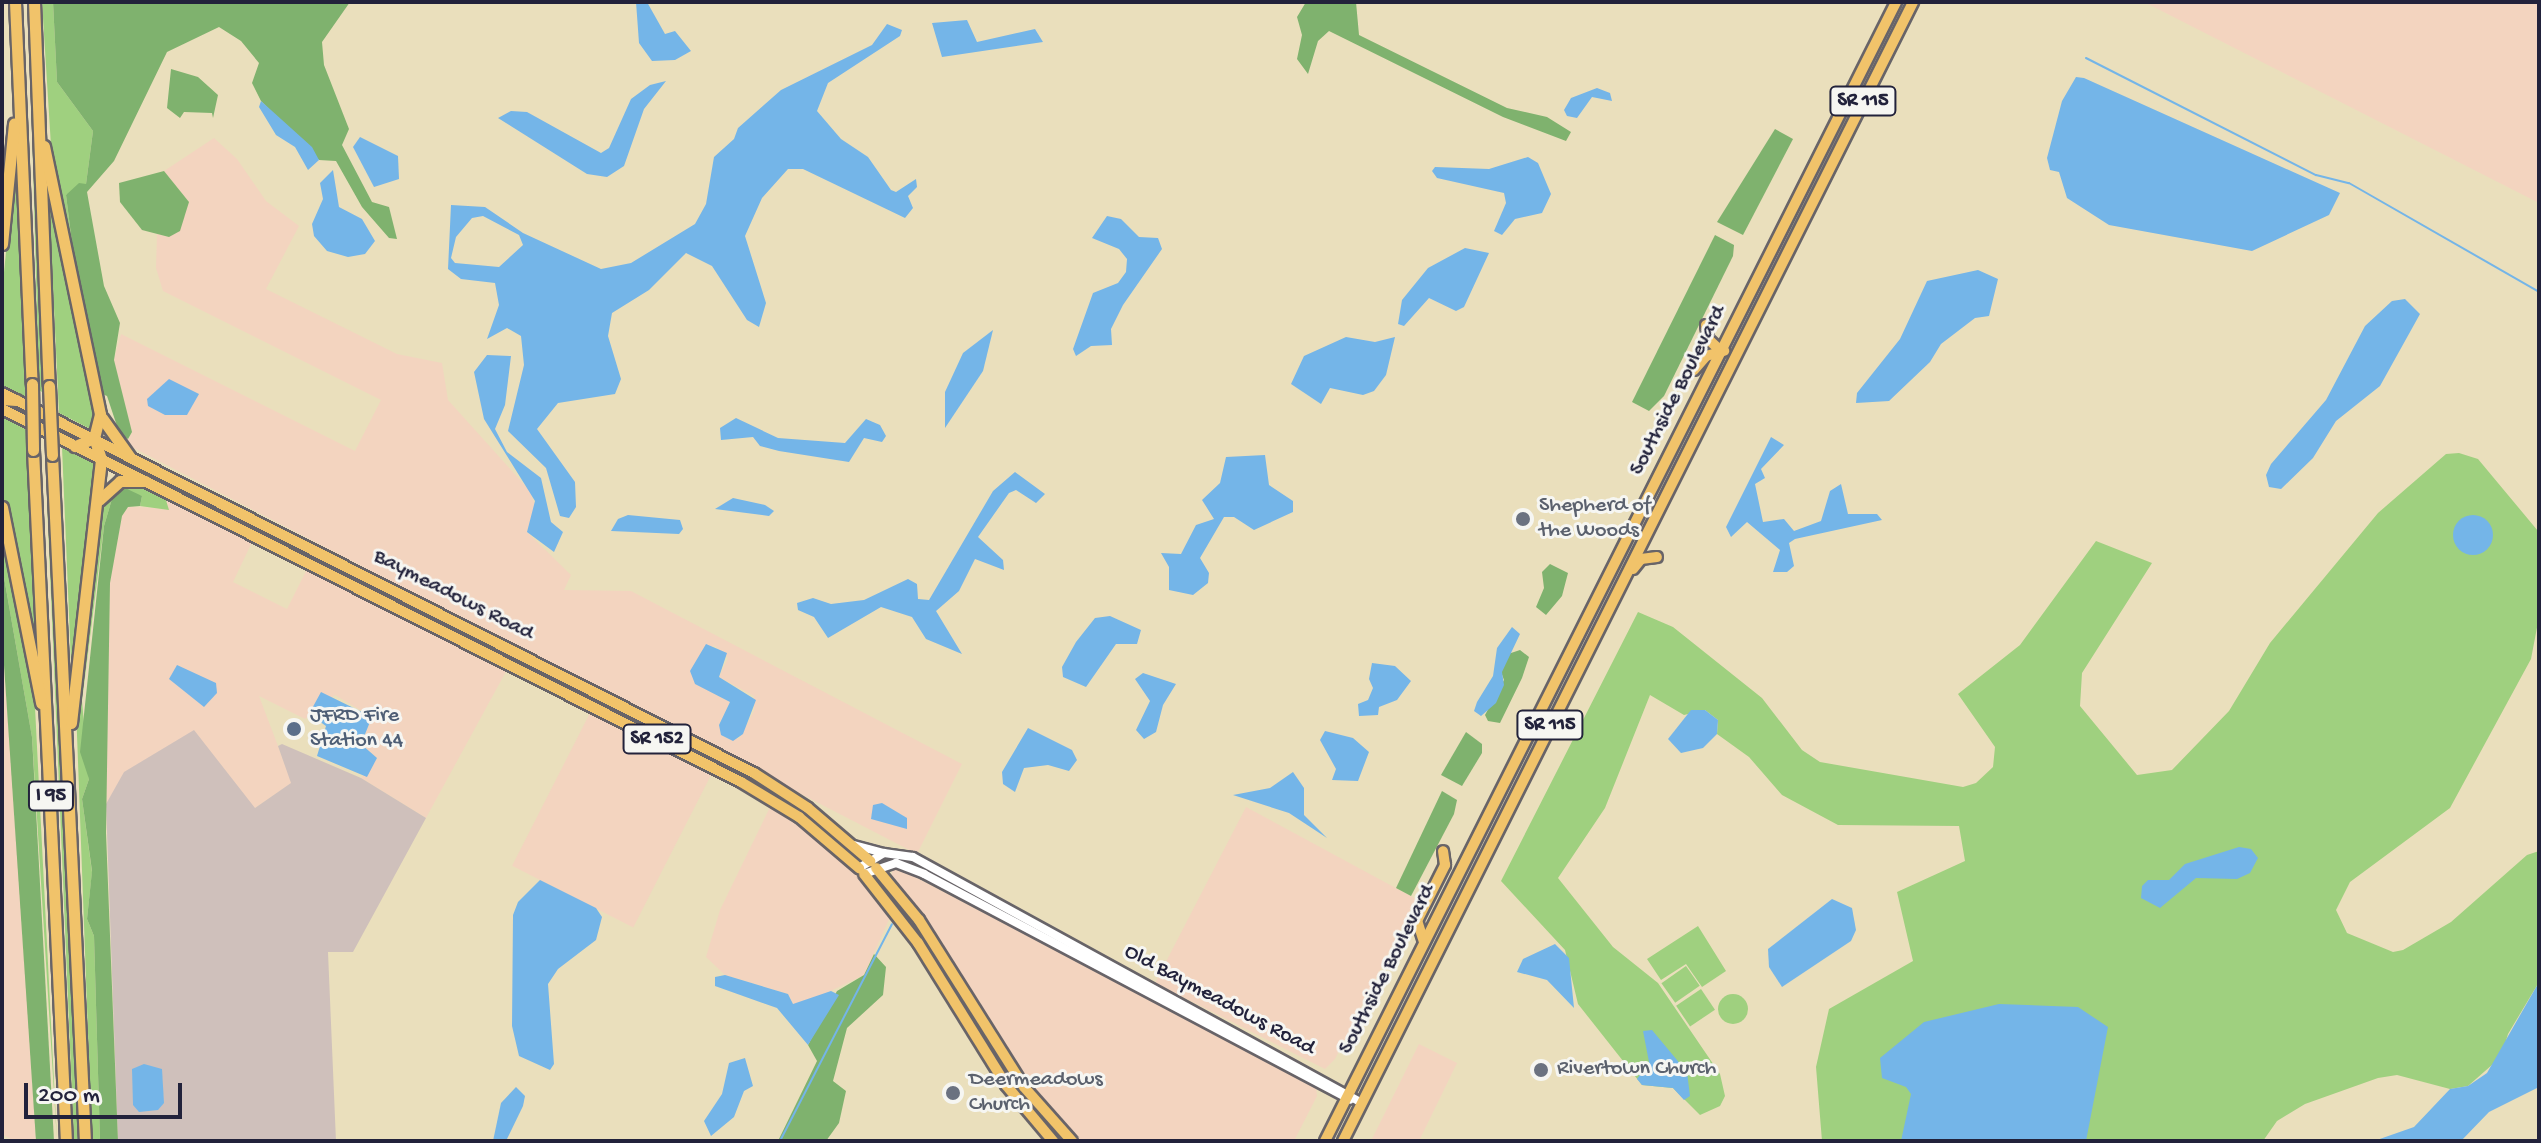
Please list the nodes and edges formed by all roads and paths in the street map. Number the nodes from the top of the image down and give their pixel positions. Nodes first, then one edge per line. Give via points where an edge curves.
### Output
1 (15, 2) edge
2 (34, 2) edge
3 (1896, 2) edge
4 (1913, 2) edge
5 (19, 83) junction
6 (40, 131) junction
7 (2, 244) edge
8 (1706, 325) dead end
9 (1738, 348) junction
10 (1721, 351) junction
11 (1694, 370) dead end
12 (2, 393) edge
13 (2, 399) edge
14 (16, 400) junction
15 (2, 409) edge
16 (100, 414) junction
17 (94, 438) junction
18 (75, 446) junction
19 (129, 456) junction
20 (101, 459) junction
21 (145, 481) junction
22 (97, 504) junction
23 (2, 507) edge
24 (1639, 515) junction
25 (1639, 547) junction
26 (1657, 557) dead end
27 (1621, 582) junction
28 (49, 743) junction
29 (67, 752) junction
30 (853, 844) junction
31 (1443, 851) dead end
32 (884, 853) junction
33 (873, 864) junction
34 (862, 871) junction
35 (1424, 942) junction
36 (1348, 1096) junction
37 (1362, 1103) junction
38 (66, 1141) edge
39 (85, 1141) edge
40 (1053, 1141) edge
41 (1072, 1141) edge
42 (1325, 1141) edge
43 (1343, 1141) edge

1 - 5 highway, I 95
2 - 6 highway, I 95
3 - 10 main road, Southside Boulevard / SR 115
4 - 9 main road, Southside Boulevard / SR 115
5 - 7 highway
5 - 28 highway, I 95, bridge
6 - 16 highway
6 - 29 highway, I 95, bridge
8 - 10 main road via 1708,339
9 - 10 main road
9 - 25 main road, Southside Boulevard / SR 115
10 - 11 main road via 1706,356
10 - 24 main road, Southside Boulevard / SR 115
12 - 14 main road, Baymeadows Road / SR 152
13 - 14 highway
14 - 17 main road, Baymeadows Road / SR 152
15 - 18 main road, Baymeadows Road / SR 152
16 - 17 highway
16 - 19 highway
17 - 18 highway
17 - 19 main road, Baymeadows Road / SR 152
17 - 20 highway
18 - 20 main road, Baymeadows Road / SR 152
19 - 30 main road, Baymeadows Road / SR 152 via 754,773
20 - 21 main road, Baymeadows Road / SR 152
20 - 22 highway
21 - 22 highway via 120,481
21 - 34 main road, Baymeadows Road / SR 152 via 741,782 799,817
22 - 29 highway
23 - 28 highway
24 - 25 main road via 1634,533
24 - 35 main road, Southside Boulevard / SR 115
25 - 27 main road, Southside Boulevard / SR 115
26 - 27 main road via 1638,561
27 - 37 main road, Southside Boulevard / SR 115
28 - 38 highway, I 95
29 - 39 highway, I 95
30 - 32 street
30 - 33 main road, Baymeadows Road / SR 152
31 - 35 main road via 1445,865 1417,921
32 - 33 street, Old Baymeadows Road
32 - 36 street, Old Baymeadows Road via 926,863
33 - 34 street, Old Baymeadows Road
33 - 36 street, Old Baymeadows Road via 896,863 924,874
33 - 41 main road, Baymeadows Road / SR 152 via 919,920 1024,1087
34 - 40 main road, Baymeadows Road / SR 152 via 918,943 1006,1085
35 - 36 main road, Southside Boulevard / SR 115
36 - 37 street, Old Baymeadows Road
36 - 42 main road, Southside Boulevard / SR 115
37 - 43 main road, Southside Boulevard / SR 115

